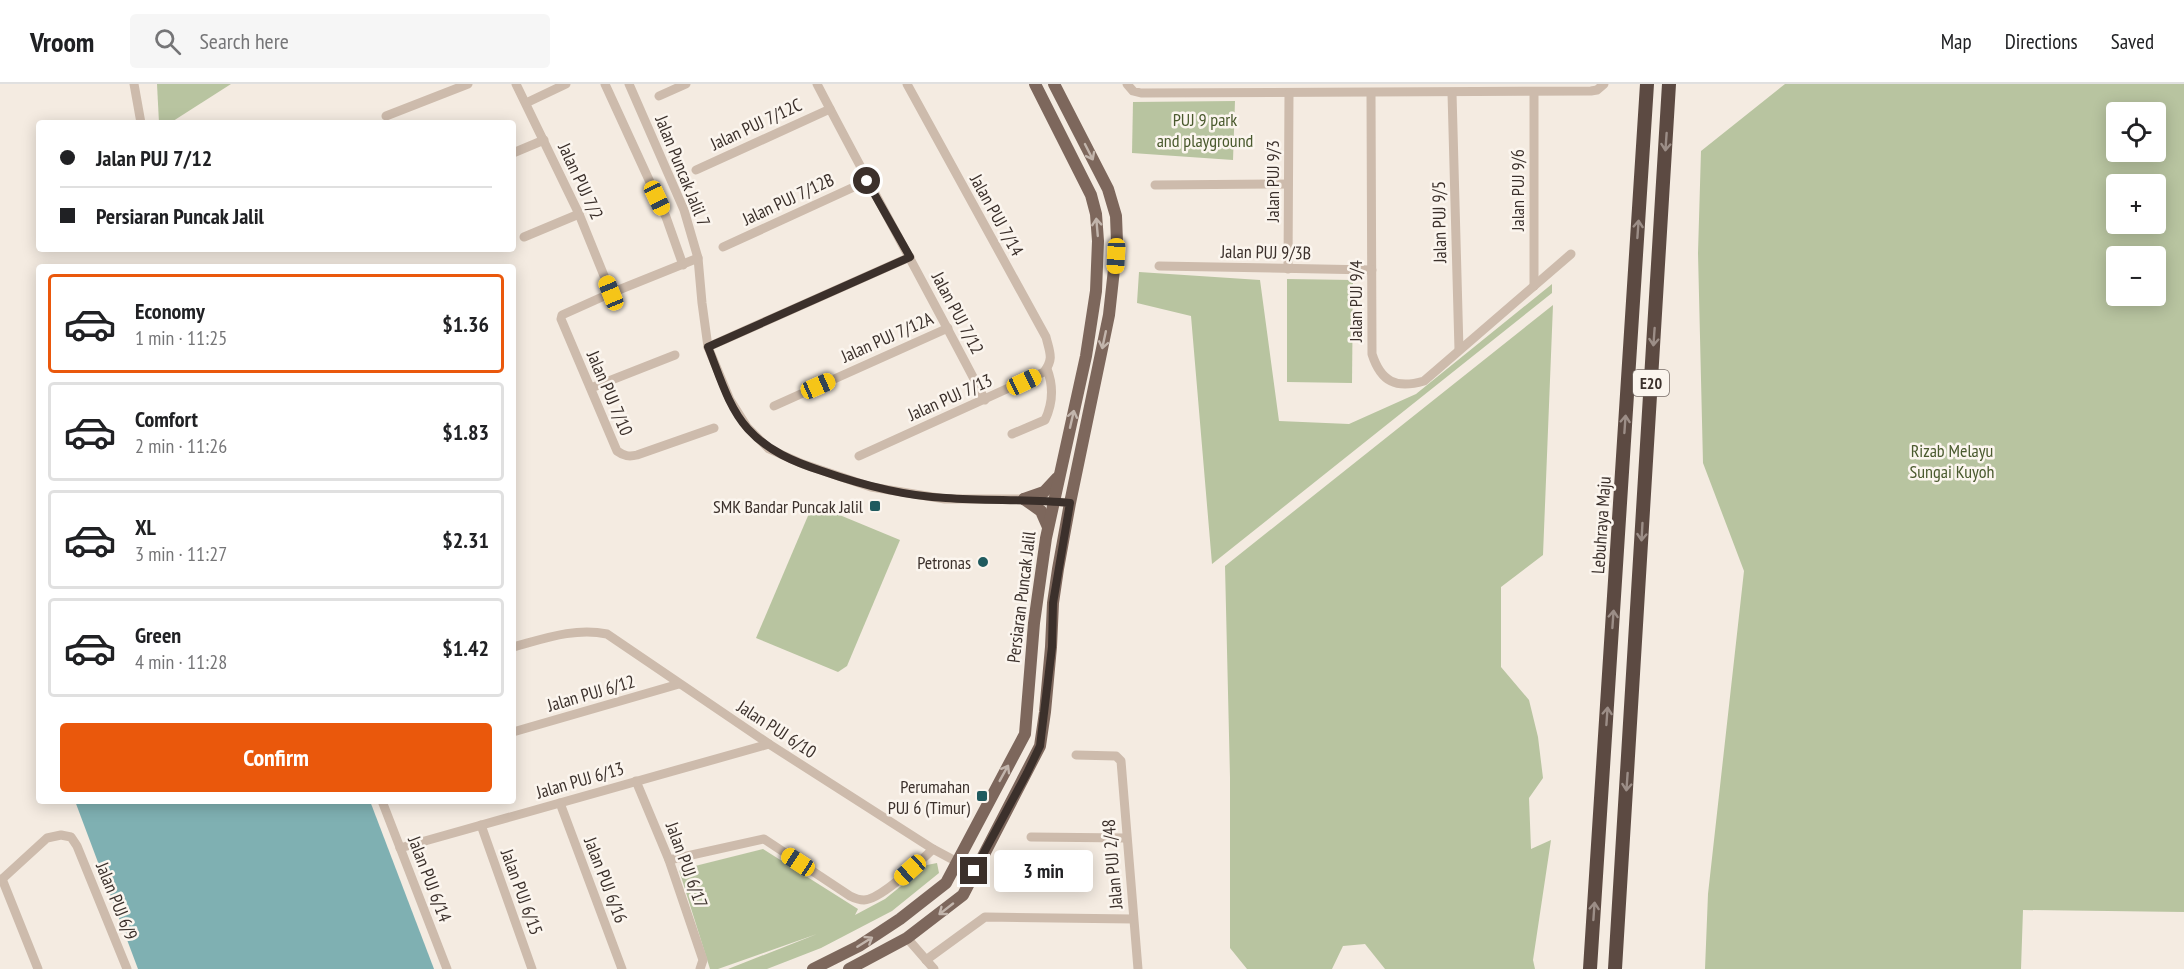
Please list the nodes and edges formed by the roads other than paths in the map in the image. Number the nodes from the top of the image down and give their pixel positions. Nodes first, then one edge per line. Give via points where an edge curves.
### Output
1 (134, 84) edge
2 (468, 84) edge
3 (516, 84) edge
4 (566, 84) edge
5 (605, 84) edge
6 (629, 84) edge
7 (686, 84) edge
8 (817, 84) edge
9 (907, 84) edge
10 (1035, 84) edge
11 (1054, 84) edge
12 (1062, 84) edge
13 (1127, 84) edge
14 (1604, 84) edge
15 (1647, 84) edge
16 (1669, 84) edge
17 (1289, 93) junction
18 (1371, 93) junction
19 (1452, 93) junction
20 (1534, 93) junction
21 (659, 96) dead end
22 (1062, 100) junction
23 (526, 103) junction
24 (830, 109) junction
25 (386, 116) dead end
26 (140, 120) edge
27 (544, 140) junction
28 (516, 152) edge
29 (696, 170) dead end
30 (867, 181) junction
31 (1288, 184) junction
32 (1155, 185) dead end
33 (579, 214) junction
34 (524, 237) dead end
35 (723, 247) dead end
36 (1571, 254) dead end
37 (910, 257) junction
38 (698, 258) junction
39 (682, 265) junction
40 (1159, 266) dead end
41 (1288, 269) junction
42 (1372, 270) junction
43 (1534, 286) junction
44 (611, 293) junction
45 (948, 328) junction
46 (708, 347) junction
47 (1459, 350) junction
48 (675, 355) dead end
49 (1048, 367) junction
50 (591, 388) junction
51 (985, 400) junction
52 (774, 406) dead end
53 (714, 428) dead end
54 (1012, 434) dead end
55 (859, 456) dead end
56 (1058, 476) junction
57 (1024, 499) junction
58 (1053, 501) junction
59 (1070, 503) junction
60 (1048, 527) junction
61 (516, 646) edge
62 (679, 684) junction
63 (516, 731) edge
64 (769, 744) junction
65 (1076, 755) dead end
66 (636, 781) junction
67 (560, 803) junction
68 (383, 804) edge
69 (481, 825) junction
70 (1031, 837) dead end
71 (1126, 838) junction
72 (400, 848) junction
73 (933, 849) junction
74 (669, 860) junction
75 (957, 862) junction
76 (974, 871) junction
77 (1, 880) edge
78 (1133, 920) junction
79 (907, 938) junction
80 (926, 960) junction
81 (701, 965) edge
82 (38, 969) edge
83 (127, 969) edge
84 (447, 969) edge
85 (532, 969) edge
86 (622, 969) edge
87 (813, 969) edge
88 (849, 969) edge
89 (934, 969) edge
90 (1138, 969) edge
91 (1590, 969) edge
92 (1614, 969) edge

1 - 26 street
2 - 25 street
3 - 23 street, Jalan PUJ 7/2
4 - 23 street
5 - 39 street via 666,217
6 - 38 street, Jalan Puncak Jalil 7 via 684,210
7 - 21 street
8 - 24 street, Jalan PUJ 7/12
9 - 49 street, Jalan PUJ 7/14 via 1046,337 1051,355
56 -> 10 main road, Persiaran Puncak Jalil via 1086,357 1096,291 1098,241 1091,195
11 - 22 main road, Persiaran Puncak Jalil
12 - 22 main road
13 - 17 street via 1141,93
14 - 20 street via 1591,91
91 -> 15 highway, Lebuhraya Maju / E20
16 -> 92 highway, E20
17 - 18 street
17 - 31 street, Jalan PUJ 9/3
18 - 19 street
18 - 42 street, Jalan PUJ 9/4
19 - 20 street
19 - 47 street, Jalan PUJ 9/5
20 - 43 street, Jalan PUJ 9/6
22 -> 59 main road, Persiaran Puncak Jalil via 1113,202 1117,242 1110,315
23 - 27 street, Jalan PUJ 7/2
24 - 29 street, Jalan PUJ 7/12C
24 - 30 street, Jalan PUJ 7/12
27 - 28 street
27 - 33 street, Jalan PUJ 7/2
30 - 35 street, Jalan PUJ 7/12B
30 - 37 street, Jalan PUJ 7/12
31 - 32 street
31 - 41 street, Jalan PUJ 9/3
33 - 34 street
33 - 44 street, Jalan PUJ 7/2
36 - 43 street, Jalan PUJ 9/4
37 - 45 street, Jalan PUJ 7/12
37 - 46 street
38 - 39 street
38 - 46 street, Jalan Puncak Jalil 7
39 - 44 street
40 - 41 street, Jalan PUJ 9/3B
41 - 42 street, Jalan PUJ 9/3B
42 - 47 street, Jalan PUJ 9/4 via 1372,354 1384,378 1408,385 1424,381
43 - 47 street, Jalan PUJ 9/4
44 - 50 street, Jalan PUJ 7/10 via 562,315 561,319
45 - 51 street, Jalan PUJ 7/12
45 - 52 street, Jalan PUJ 7/12A
46 - 57 street, Jalan Puncak Jalil 7 via 730,400 747,428 769,448 803,465 872,487 945,498
48 - 50 street
49 - 51 street, Jalan PUJ 7/13
49 - 54 street, Jalan PUJ 7/14 via 1052,395 1045,420
50 - 53 street, Jalan PUJ 7/10 via 617,451 625,456
51 - 55 street, Jalan PUJ 7/13
56 - 57 main road via 1044,492
56 - 58 main road, Persiaran Puncak Jalil
57 - 58 street, Jalan Puncak Jalil 7
57 - 60 main road via 1041,512
58 - 59 street, Jalan Puncak Jalil 7
58 - 60 main road, Persiaran Puncak Jalil
59 - 76 main road, Persiaran Puncak Jalil via 1053,603 1040,746
75 -> 60 main road, Persiaran Puncak Jalil via 1025,734 1034,623
61 - 62 street, Jalan PUJ 6/10 via 592,630 607,633
62 - 63 street, Jalan PUJ 6/12
62 - 64 street, Jalan PUJ 6/10
64 - 66 street, Jalan PUJ 6/13
64 - 73 street, Jalan PUJ 6/10
65 - 71 street, Jalan PUJ 2/48 via 1119,756
66 - 67 street, Jalan PUJ 6/13
66 - 74 street, Jalan PUJ 6/17
67 - 69 street, Jalan PUJ 6/13
67 - 86 street, Jalan PUJ 6/16
68 - 72 street, Jalan PUJ 6/14
69 - 72 street, Jalan PUJ 6/13
69 - 85 street, Jalan PUJ 6/15
70 - 71 street
71 - 78 street, Jalan PUJ 2/48
72 - 84 street, Jalan PUJ 6/14
73 - 74 street via 900,879 864,900 850,896 764,839
73 - 75 street, Jalan PUJ 6/10
74 - 81 street, Jalan PUJ 6/17
75 - 76 street, Jalan PUJ 6/10
87 -> 75 main road, Persiaran Puncak Jalil via 900,919 946,883
76 -> 79 main road, Persiaran Puncak Jalil via 963,895
77 - 82 street
77 - 83 street, Jalan PUJ 6/9 via 47,838 70,837
78 - 80 street via 985,917
78 - 90 street, Jalan PUJ 2/48
79 - 80 street
79 - 88 main road, Persiaran Puncak Jalil
80 - 89 street

